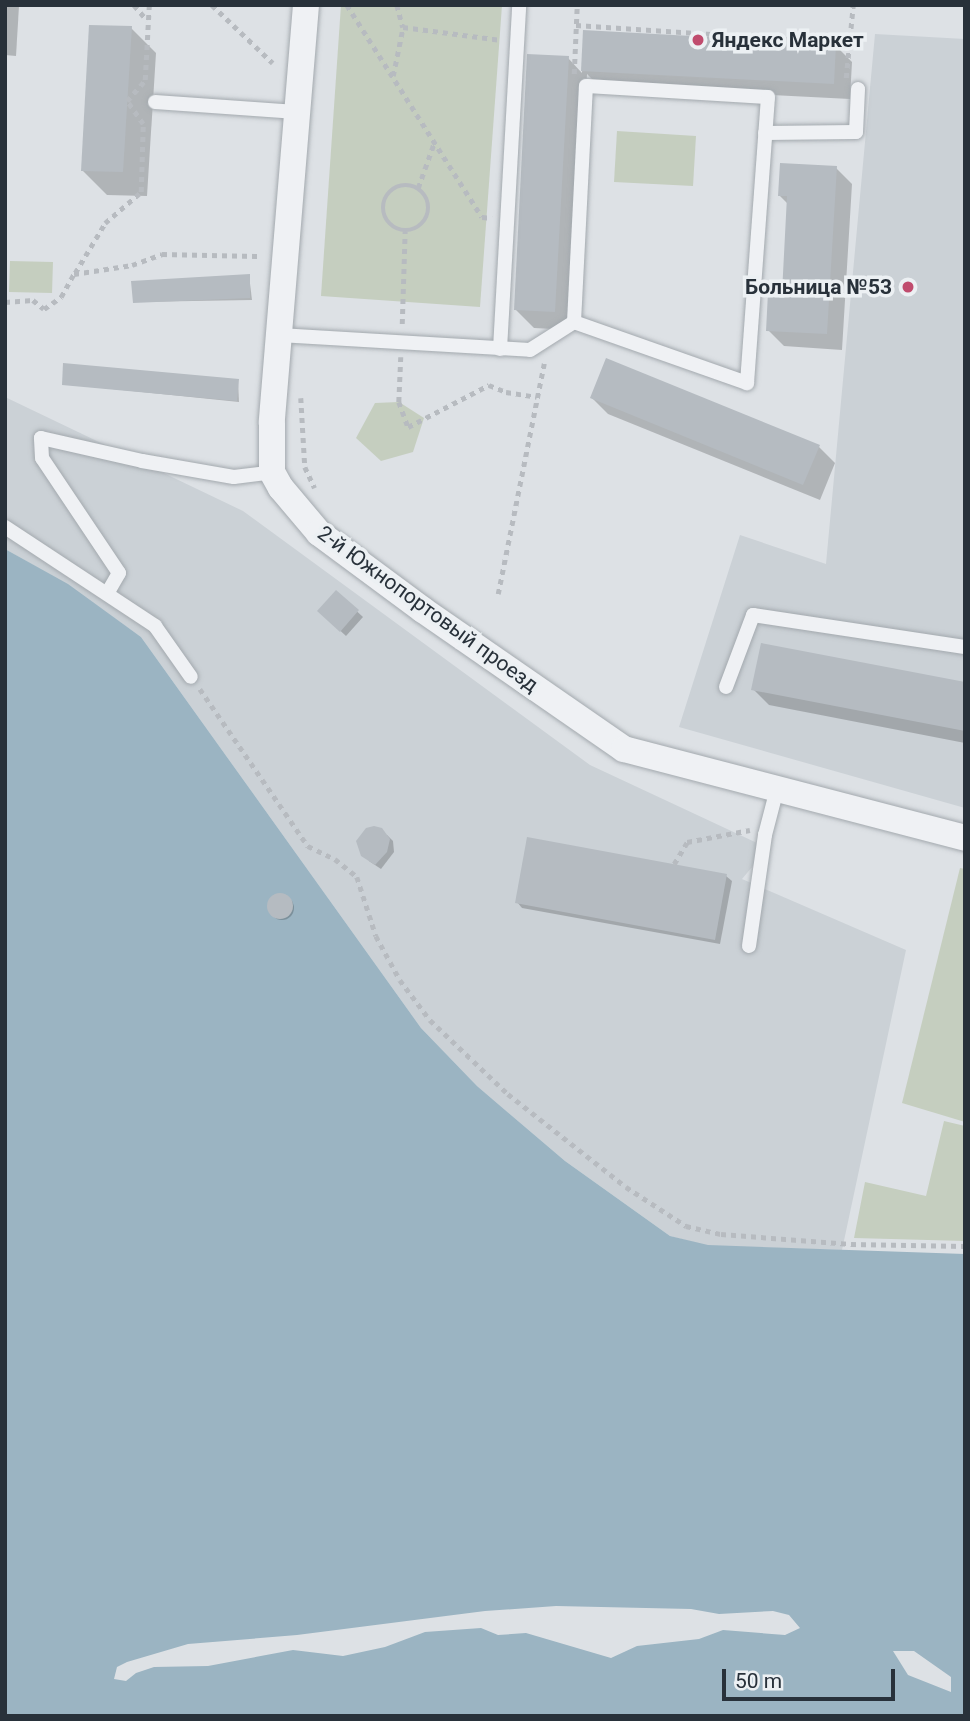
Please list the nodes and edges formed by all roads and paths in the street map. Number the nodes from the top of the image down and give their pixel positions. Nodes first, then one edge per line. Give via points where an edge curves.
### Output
1 (134, 5) edge
2 (149, 5) edge
3 (212, 5) edge
4 (306, 5) edge
5 (347, 5) edge
6 (397, 5) edge
7 (519, 5) edge
8 (577, 5) edge
9 (853, 5) edge
10 (148, 21) junction
11 (576, 24) junction
12 (404, 27) junction
13 (517, 42) junction
14 (850, 43) junction
15 (273, 63) dead end
16 (574, 74) dead end
17 (393, 77) junction
18 (852, 85) joint
19 (128, 101) junction
20 (148, 102) joint
21 (297, 112) junction
22 (765, 133) junction
23 (434, 142) junction
24 (418, 188) junction
25 (482, 217) dead end
26 (405, 230) junction
27 (261, 256) dead end
28 (74, 274) junction
29 (5, 302) edge
30 (574, 321) junction
31 (279, 335) junction
32 (543, 342) junction
33 (401, 343) junction
34 (500, 349) junction
35 (300, 390) dead end
36 (537, 397) junction
37 (272, 472) junction
38 (319, 499) dead end
39 (5, 527) edge
40 (108, 592) junction
41 (498, 594) dead end
42 (965, 647) edge
43 (191, 677) joint
44 (726, 688) dead end
45 (777, 789) junction
46 (767, 827) junction
47 (965, 838) edge
48 (674, 864) dead end
49 (750, 946) dead end
50 (965, 1246) edge

1 - 10 path
2 - 10 path
3 - 15 path
4 - 21 street
5 - 17 path
6 - 12 path
7 - 13 lane
8 - 11 path
9 - 14 path
10 - 19 path via 145,79
11 - 14 path
11 - 16 path
12 - 13 path
12 - 17 path
13 - 34 lane
14 - 18 path
17 - 23 path
18 - 22 lane via 856,132
19 - 20 path
19 - 28 path via 143,124 142,192 105,223
20 - 21 lane
21 - 31 street
22 - 30 lane via 747,383
22 - 30 lane via 768,97 586,86
23 - 24 path
23 - 25 path
24 - 26 path via 428,199 429,214 420,226
24 - 26 path via 404,184 386,197 387,219
26 - 33 path
27 - 28 path via 162,254 132,265
28 - 29 path via 61,297 44,309 33,300
30 - 32 lane
31 - 33 lane
31 - 37 street
32 - 34 lane via 530,350
32 - 36 path via 545,356
33 - 34 lane
33 - 36 path via 399,402 408,427 489,385
35 - 38 path via 305,467
36 - 41 path
37 - 40 lane via 234,477 41,438 42,458 119,573
37 - 45 street, 2-й Южнопортовый проезд via 319,533 624,749
39 - 40 lane
40 - 43 lane via 155,625
42 - 44 lane via 752,615
43 - 50 path via 308,846 357,877 376,936 400,980 430,1020 508,1094 626,1187 686,1226 721,1234 851,1244
45 - 46 lane
45 - 47 street, 2-й Южнопортовый проезд
46 - 48 path via 687,842
46 - 49 lane

